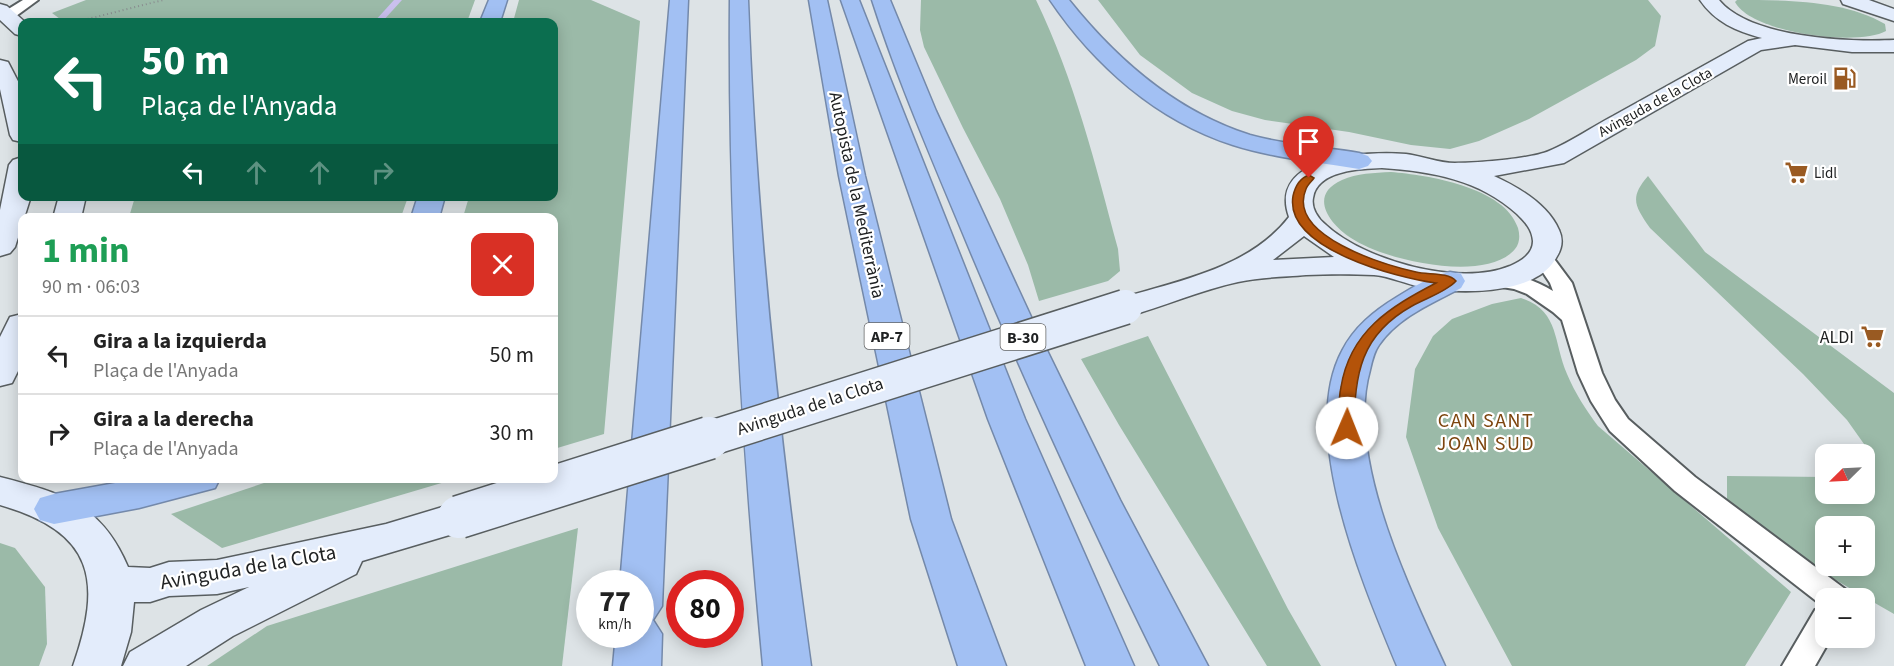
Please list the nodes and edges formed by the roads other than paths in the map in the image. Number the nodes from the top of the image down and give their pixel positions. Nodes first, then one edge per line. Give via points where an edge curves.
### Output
1 (32, 0) edge
2 (498, 0) edge
3 (679, 0) edge
4 (739, 0) edge
5 (818, 0) edge
6 (850, 0) edge
7 (881, 0) edge
8 (1059, 0) edge
9 (1709, 0) edge
10 (1851, 0) edge
11 (1880, 8) edge
12 (4, 13) edge
13 (491, 18) edge
14 (18, 26) edge
15 (1754, 37) junction
16 (1830, 45) junction
17 (1894, 46) edge
18 (0, 67) edge
19 (1887, 67) dead end
20 (18, 103) edge
21 (1555, 158) junction
22 (1359, 162) junction
23 (1445, 169) junction
24 (18, 193) edge
25 (1530, 210) junction
26 (1303, 218) junction
27 (0, 247) edge
28 (1542, 256) junction
29 (1380, 267) junction
30 (1235, 273) junction
31 (1491, 280) junction
32 (1450, 281) junction
33 (1571, 317) junction
34 (18, 333) edge
35 (0, 375) edge
36 (182, 483) edge
37 (0, 491) edge
38 (54, 508) junction
39 (386, 540) junction
40 (642, 570) edge
41 (110, 583) junction
42 (1821, 588) edge
43 (1401, 621) junction
44 (1815, 637) edge
45 (638, 648) edge
46 (97, 666) edge
47 (147, 666) edge
48 (637, 666) edge
49 (787, 666) edge
50 (982, 666) edge
51 (1110, 666) edge
52 (1184, 666) edge
53 (1421, 666) edge
54 (1428, 666) edge
55 (1798, 666) edge

1 - 12 lane
2 - 13 highway
3 - 40 highway
4 - 49 highway via 749,270 770,522
5 - 50 highway, Autopista de la Mediterrània / AP-7 via 854,188 928,507
6 - 51 highway via 1022,462
7 - 52 highway, B-30 via 1051,402
8 - 22 highway via 1118,67 1156,98 1196,123 1269,147
9 - 15 street via 1720,13
10 - 11 street
12 - 14 street
15 - 16 street, Avinguda de la Clota
15 - 21 street, Avinguda de la Clota
16 - 17 street
16 - 19 street via 1862,54
18 - 20 street
21 - 23 street, Avinguda de la Clota via 1489,169
21 - 25 street, Avinguda de la Clota via 1532,194
22 - 23 street via 1400,162
22 - 26 street via 1322,170 1304,183 1297,199
23 - 25 street via 1486,183
24 - 27 street
25 - 28 street via 1547,239
26 - 29 street via 1331,244
26 - 30 street, Avinguda de la Clota via 1290,235
28 - 31 street via 1523,271
28 - 33 lane via 1561,283
29 - 30 street, Avinguda de la Clota via 1310,266
29 - 32 street
30 - 39 street, Avinguda de la Clota, bridge
31 - 32 street
31 - 33 lane via 1539,290
32 - 43 highway via 1404,305 1379,324 1358,352 1348,387 1347,428 1353,475 1370,539
33 - 42 lane via 1590,373 1619,425 1685,484
34 - 35 street
36 - 38 highway
37 - 38 street
38 - 41 street via 89,533 103,556
39 - 41 street, Avinguda de la Clota via 217,577 169,579 150,585
39 - 47 street, Avinguda de la Clota via 217,623
41 - 46 street via 111,612
43 - 53 highway
43 - 54 highway
44 - 55 lane
45 - 48 highway

